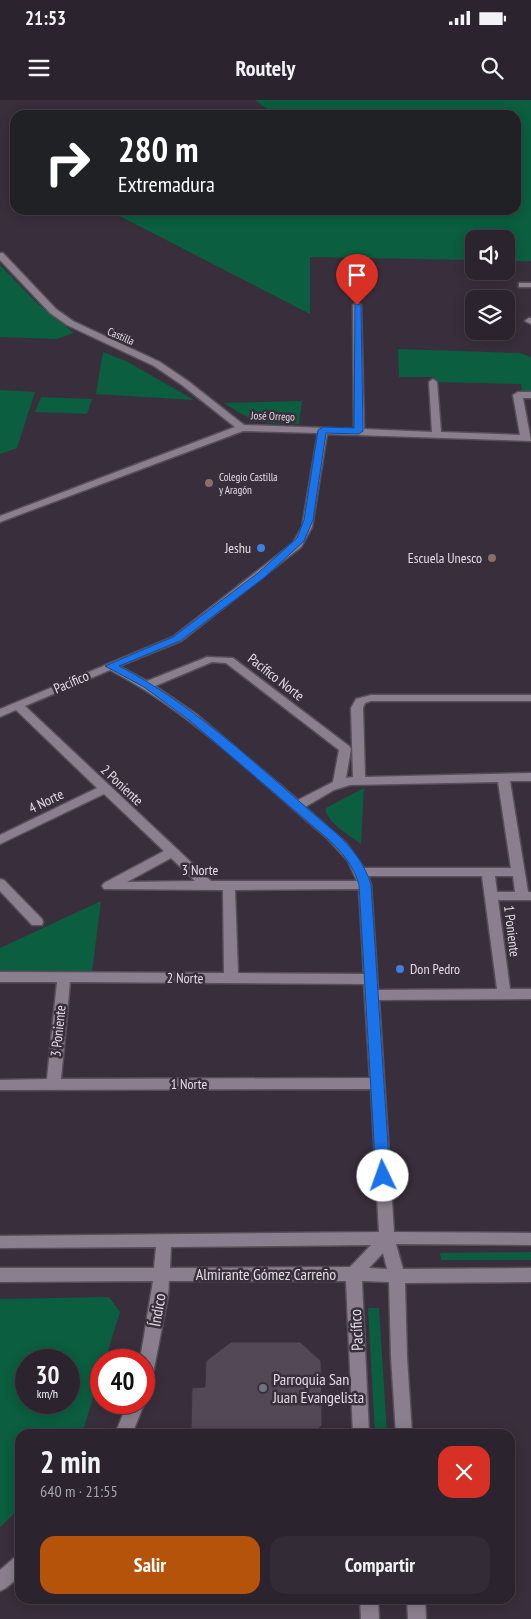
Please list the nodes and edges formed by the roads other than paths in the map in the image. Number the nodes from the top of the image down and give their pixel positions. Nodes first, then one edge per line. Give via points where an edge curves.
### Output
1 (0, 255) edge
2 (357, 305) dead end
3 (433, 382) dead end
4 (531, 395) edge
5 (242, 428) junction
6 (323, 430) junction
7 (359, 431) junction
8 (438, 434) junction
9 (528, 438) edge
10 (0, 519) edge
11 (110, 666) junction
12 (147, 685) junction
13 (531, 698) edge
14 (17, 705) junction
15 (0, 713) edge
16 (503, 777) junction
17 (531, 777) edge
18 (359, 780) junction
19 (339, 784) junction
20 (105, 789) junction
21 (297, 806) junction
22 (0, 840) edge
23 (172, 852) junction
24 (488, 872) junction
25 (518, 872) junction
26 (363, 879) junction
27 (0, 883) edge
28 (207, 885) junction
29 (229, 885) junction
30 (491, 896) junction
31 (527, 896) edge
32 (37, 922) dead end
33 (0, 977) edge
34 (64, 977) junction
35 (232, 979) junction
36 (371, 979) junction
37 (372, 994) junction
38 (504, 994) junction
39 (531, 994) edge
40 (377, 1083) junction
41 (53, 1084) junction
42 (0, 1085) edge
43 (387, 1238) junction
44 (531, 1239) edge
45 (164, 1240) junction
46 (0, 1242) edge
47 (354, 1274) junction
48 (163, 1275) junction
49 (531, 1275) edge
50 (0, 1276) edge
51 (397, 1276) junction
52 (150, 1349) edge
53 (132, 1414) edge
54 (125, 1429) edge
55 (361, 1429) edge
56 (404, 1429) edge
57 (15, 1568) edge
58 (0, 1582) edge
59 (369, 1604) edge
60 (416, 1604) edge
61 (370, 1619) edge
62 (417, 1619) edge

1 - 5 street, Castilla via 53,310 70,323 157,364
2 - 7 street
3 - 8 street
4 - 9 street via 518,395
5 - 6 street, José Orrego
5 - 10 street, José Orrego
6 - 7 street, José Orrego
6 - 11 street, Pacífico via 309,520 297,545 177,639
7 - 8 street, José Orrego
8 - 9 street, José Orrego
11 - 12 street
11 - 14 street, Pacífico
12 - 19 street, Pacífico Norte via 212,659 229,660 345,749
12 - 21 street via 192,717
13 - 18 street via 371,698 360,701 357,708
14 - 15 street, Pacífico
14 - 20 street, 2 Poniente
16 - 17 street
16 - 18 street
16 - 25 street, 1 Poniente
18 - 19 street
19 - 21 street
20 - 22 street, 4 Norte
20 - 23 street, 2 Poniente
21 - 26 street via 346,849
23 - 28 street, 2 Poniente
23 - 28 street, 3 Norte via 108,886
24 - 25 street, 3 Norte
24 - 26 street, 3 Norte
24 - 30 street, 1 Poniente
25 - 31 street, 1 Poniente
26 - 29 street, 3 Norte
26 - 36 street
27 - 32 street
28 - 29 street, 3 Norte
29 - 35 street
30 - 31 street
30 - 38 street, 1 Poniente
33 - 34 street, 2 Norte
34 - 35 street, 2 Norte
34 - 41 street, 3 Poniente
35 - 36 street, 2 Norte
36 - 37 street
37 - 38 street
37 - 40 street
38 - 39 street
40 - 41 street, 1 Norte
40 - 43 street
41 - 42 street, 1 Norte
43 - 44 street
43 - 45 street
43 - 47 street
43 - 51 street
45 - 46 street
45 - 48 street, Índico
47 - 48 street, Almirante Gómez Carreño
47 - 51 street, Almirante Gómez Carreño
47 - 55 street, Pacífico
48 - 50 street, Almirante Gómez Carreño
48 - 52 street, Índico
49 - 51 street, Almirante Gómez Carreño
51 - 56 street
53 - 54 street
57 - 58 street
59 - 61 street
60 - 62 street

